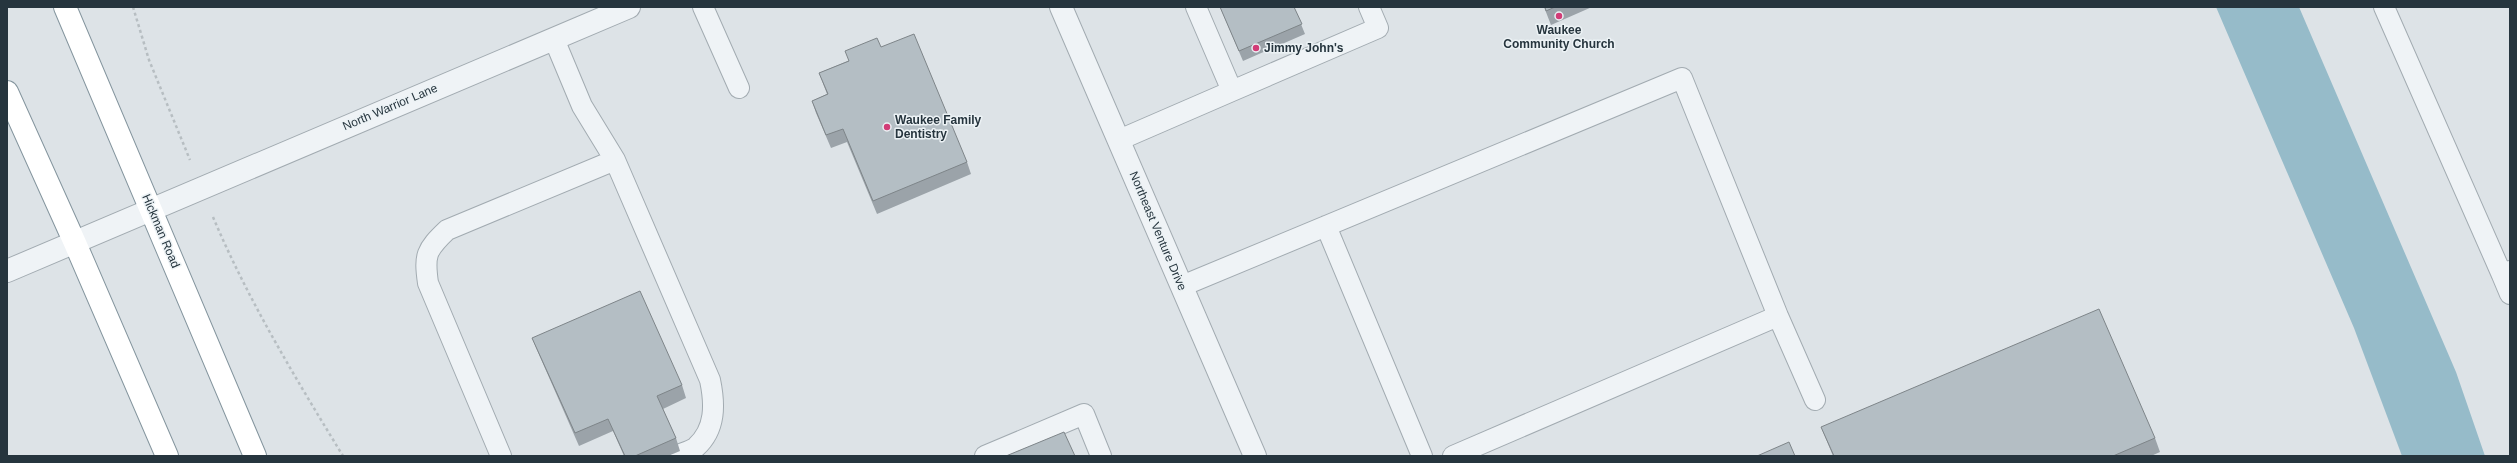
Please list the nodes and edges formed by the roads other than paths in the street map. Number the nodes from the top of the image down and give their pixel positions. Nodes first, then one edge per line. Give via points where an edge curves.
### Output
1 (65, 7) edge
2 (629, 7) edge
3 (703, 7) edge
4 (1061, 7) edge
5 (1196, 7) edge
6 (1369, 7) edge
7 (2384, 7) edge
8 (554, 39) junction
9 (739, 88) dead end
10 (1232, 91) junction
11 (7, 92) edge
12 (1118, 140) junction
13 (615, 160) junction
14 (152, 208) junction
15 (1326, 226) junction
16 (75, 243) junction
17 (7, 271) edge
18 (2506, 273) edge
19 (1182, 286) junction
20 (2510, 294) edge
21 (1778, 316) junction
22 (1815, 400) dead end
23 (167, 456) edge
24 (256, 456) edge
25 (501, 456) edge
26 (676, 456) edge
27 (985, 456) edge
28 (1101, 456) edge
29 (1255, 456) edge
30 (1422, 456) edge
31 (1453, 456) edge

1 - 14 highway, Hickman Road
2 - 8 street, North Warrior Lane
3 - 9 lane
4 - 12 street, Northeast Venture Drive
5 - 10 lane
6 - 10 lane via 1378,28
7 - 18 lane
8 - 13 lane via 582,106
8 - 14 street, North Warrior Lane
10 - 12 lane
11 - 16 highway
12 - 19 street, Northeast Venture Drive
13 - 25 lane via 446,230 431,245 425,260 428,283
13 - 26 lane via 710,380 715,402 710,428 696,447
14 - 16 street, North Warrior Lane
14 - 24 highway, Hickman Road
15 - 19 lane
15 - 21 lane via 1682,78
15 - 30 lane
16 - 17 street, North Warrior Lane
16 - 23 highway
18 - 20 lane
19 - 29 street, Northeast Venture Drive
21 - 22 lane
21 - 31 lane
27 - 28 lane via 1084,414

